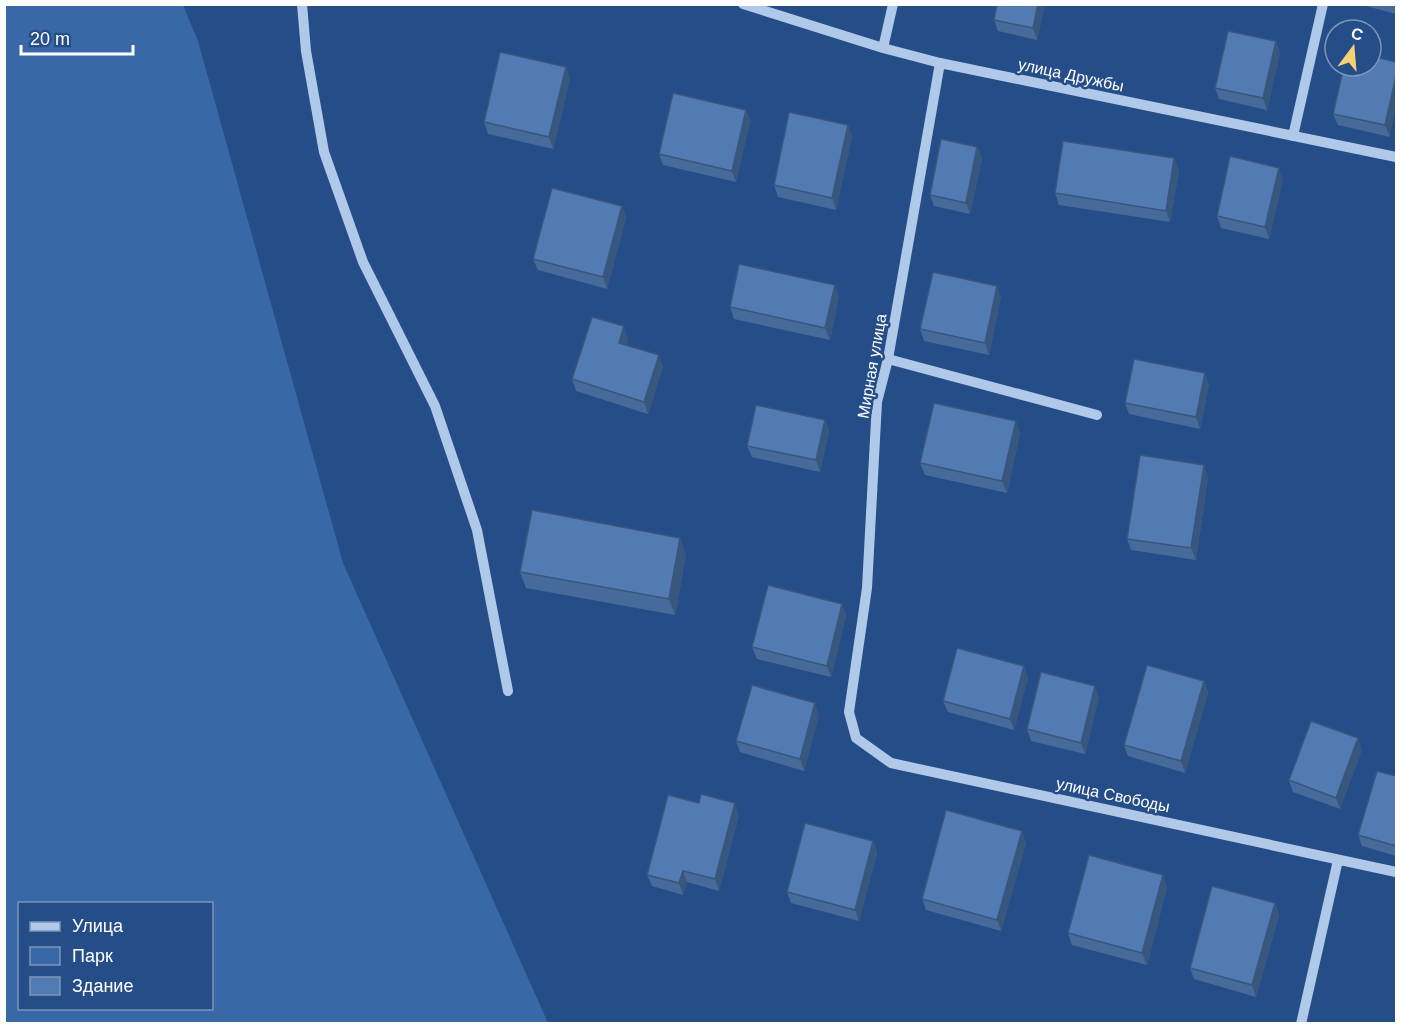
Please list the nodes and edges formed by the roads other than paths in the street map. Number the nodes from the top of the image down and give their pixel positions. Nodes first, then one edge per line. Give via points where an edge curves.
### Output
1 (302, 4) edge
2 (743, 4) edge
3 (893, 4) edge
4 (1323, 4) edge
5 (883, 48) junction
6 (940, 63) junction
7 (1293, 136) junction
8 (1396, 157) edge
9 (888, 359) junction
10 (1097, 415) dead end
11 (508, 690) dead end
12 (849, 712) joint
13 (1338, 860) junction
14 (1396, 872) edge
15 (1302, 1023) edge

1 - 11 street via 324,152 363,262 435,406 477,530
2 - 5 street, улица Дружбы
3 - 5 street
4 - 7 street
5 - 6 street, улица Дружбы
6 - 7 street, улица Дружбы
6 - 9 street, Мирная улица
7 - 8 street, улица Дружбы
9 - 10 street
9 - 12 street, Мирная улица via 877,402 867,588
12 - 13 street, улица Свободы via 856,738 891,762
13 - 14 street, улица Свободы
13 - 15 street

